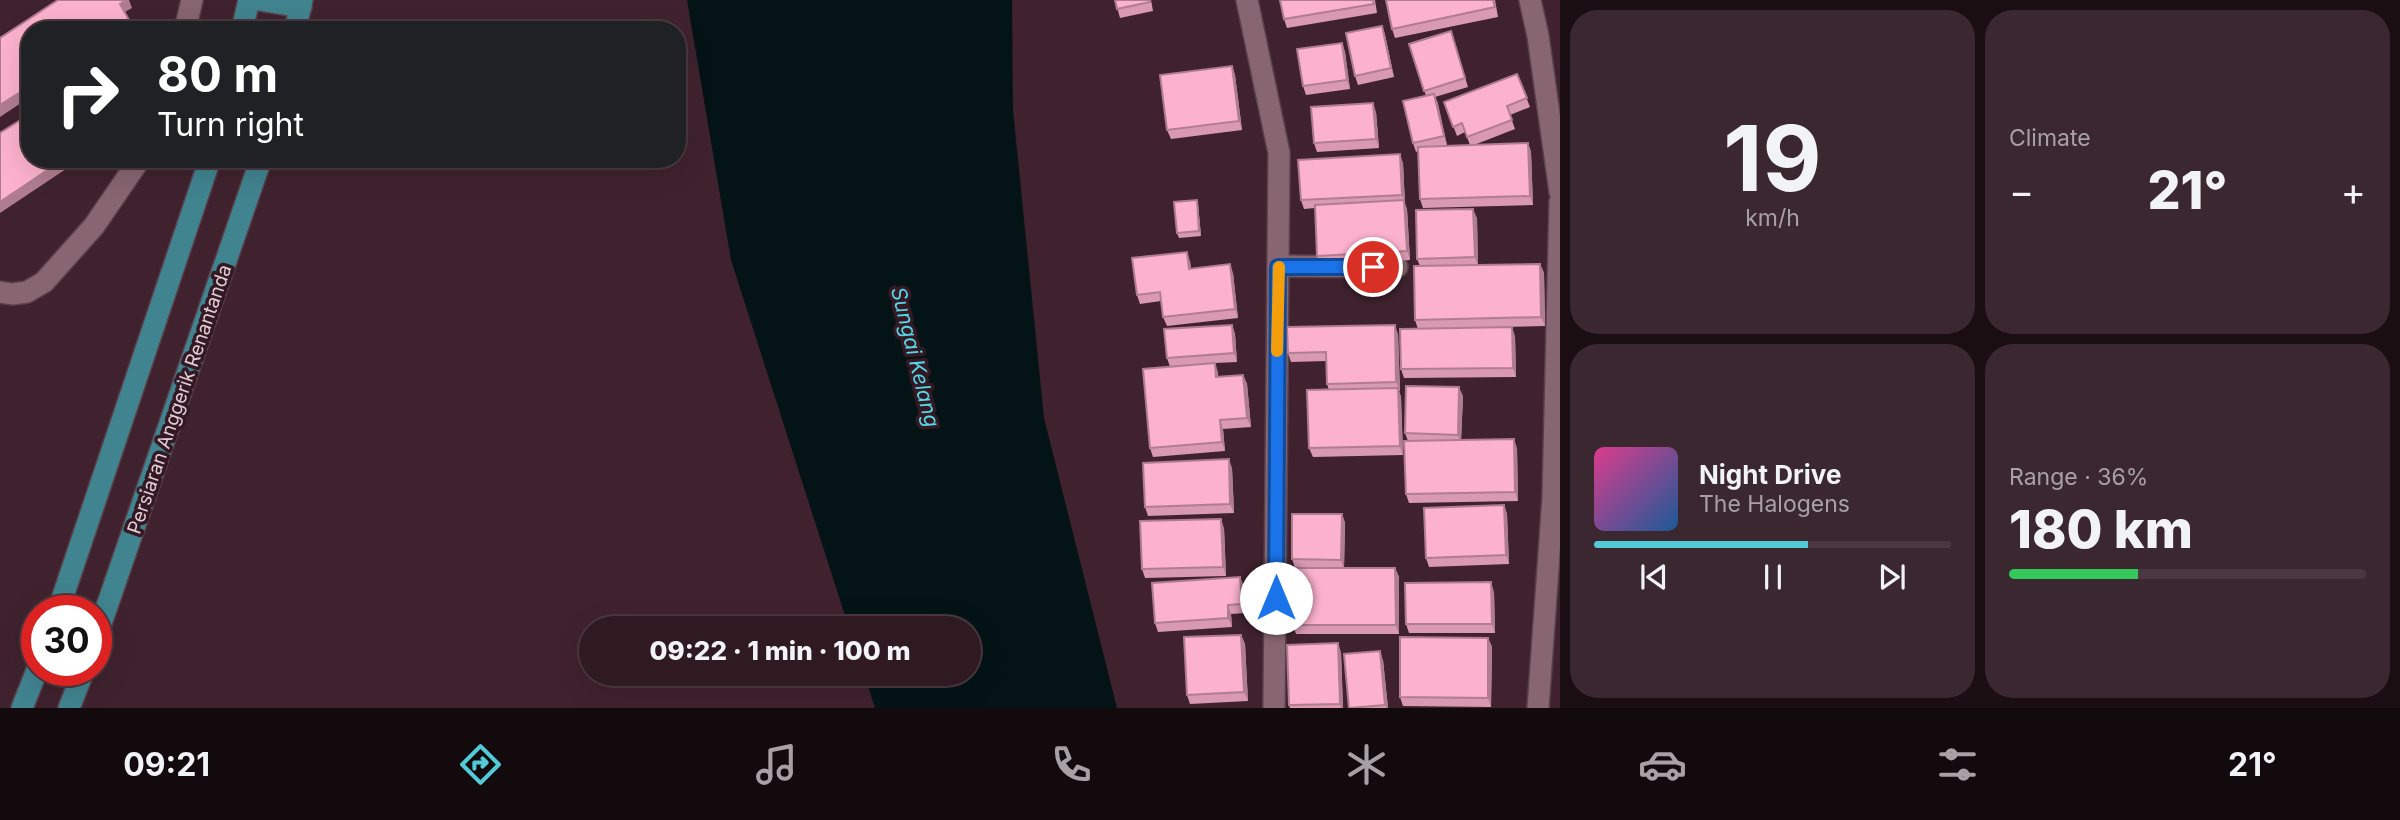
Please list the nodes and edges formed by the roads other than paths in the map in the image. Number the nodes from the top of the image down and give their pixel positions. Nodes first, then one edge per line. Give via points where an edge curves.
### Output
1 (192, 0) edge
2 (249, 0) edge
3 (260, 0) edge
4 (1247, 0) edge
5 (1531, 0) edge
6 (301, 4) edge
7 (188, 21) edge
8 (244, 21) edge
9 (134, 168) edge
10 (207, 168) edge
11 (258, 168) edge
12 (1560, 192) edge
13 (1560, 202) edge
14 (1278, 267) junction
15 (1396, 267) edge
16 (0, 292) edge
17 (1557, 497) edge
18 (1555, 544) edge
19 (63, 595) edge
20 (111, 595) edge
21 (31, 686) edge
22 (78, 686) edge
23 (22, 708) edge
24 (69, 708) edge
25 (1274, 708) edge
26 (1538, 708) edge

1 - 7 street
2 - 8 main road
3 - 6 main road
4 - 14 street via 1279,153
5 - 12 street
9 - 16 street via 94,226 44,282 27,292
10 - 19 main road
11 - 20 main road, Persiaran Anggerik Renantanda
13 - 17 street
14 - 15 street
14 - 25 street
17 - 18 street
18 - 26 street
21 - 23 main road
22 - 24 main road

